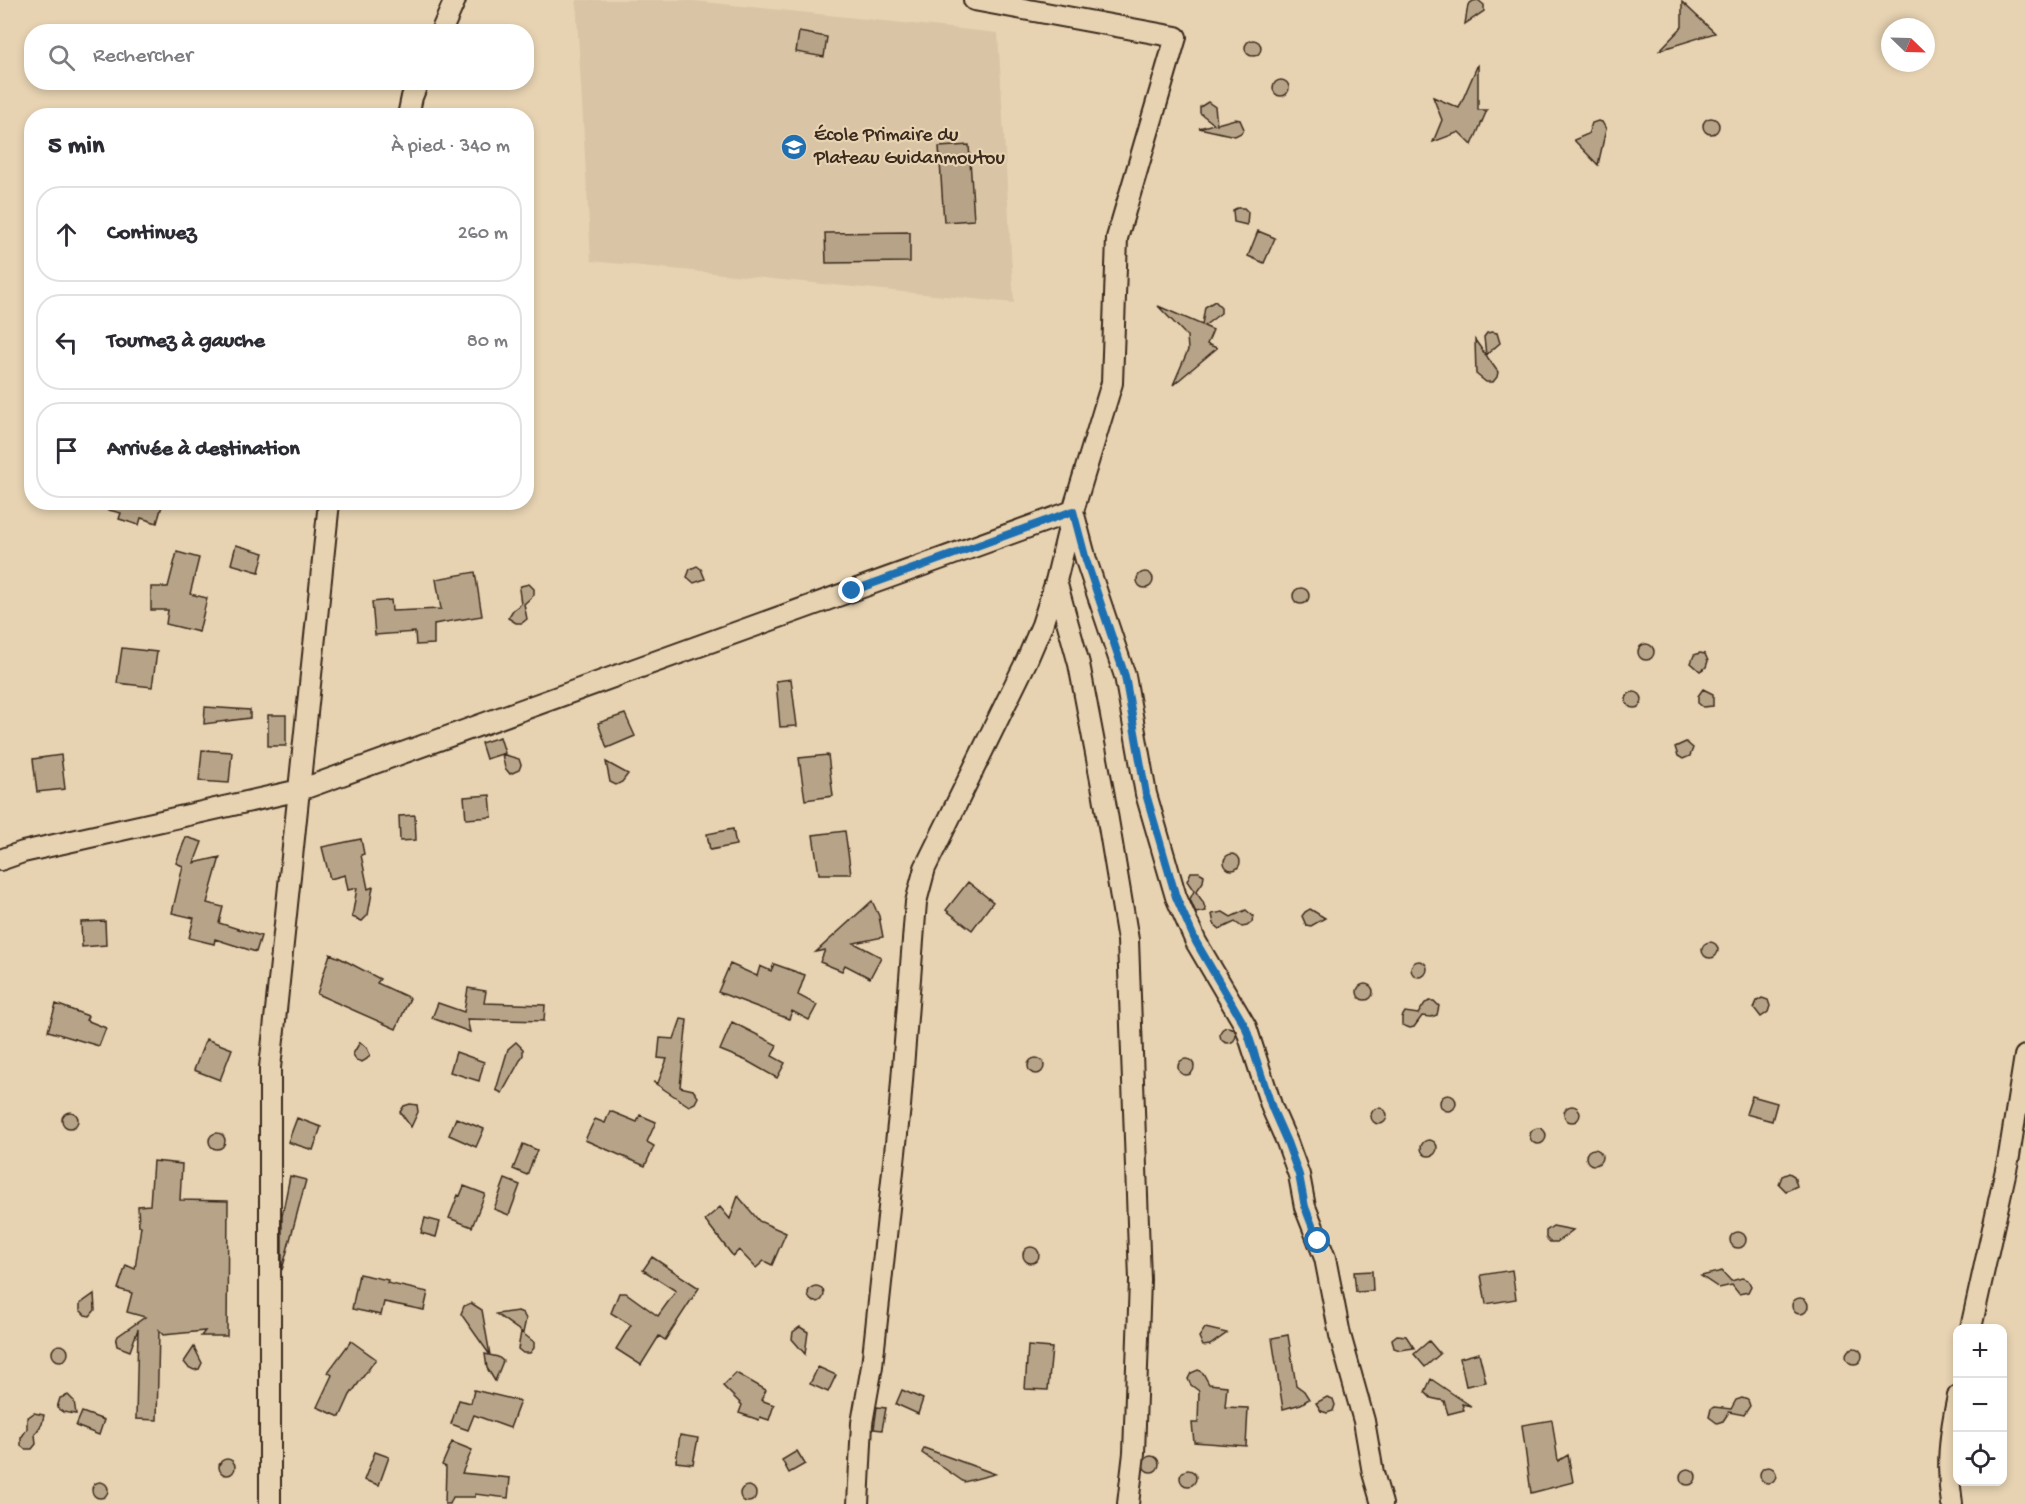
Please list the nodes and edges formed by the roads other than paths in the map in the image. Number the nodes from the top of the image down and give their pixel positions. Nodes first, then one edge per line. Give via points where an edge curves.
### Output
1 (455, 0) edge
2 (974, 0) edge
3 (444, 24) edge
4 (415, 90) edge
5 (410, 108) edge
6 (328, 510) edge
7 (1073, 511) junction
8 (1056, 581) junction
9 (300, 790) junction
10 (0, 860) edge
11 (2025, 1056) edge
12 (1972, 1324) edge
13 (1953, 1421) edge
14 (270, 1504) edge
15 (858, 1504) edge
16 (1128, 1504) edge
17 (1382, 1504) edge
18 (1952, 1504) edge

1 - 3 street
2 - 7 street via 1176,37 1117,238 1112,382
4 - 5 street
6 - 9 street
7 - 8 street
7 - 9 street
7 - 17 street via 1125,676 1146,794 1176,897 1196,942 1246,1028 1325,1258
8 - 15 street via 1027,660 925,868 916,902 898,1118 872,1366 862,1424
8 - 16 street via 1079,664 1128,940 1140,1280 1134,1453
9 - 10 street
9 - 14 street via 270,1068
11 - 12 street via 2009,1156
13 - 18 street via 1948,1480

